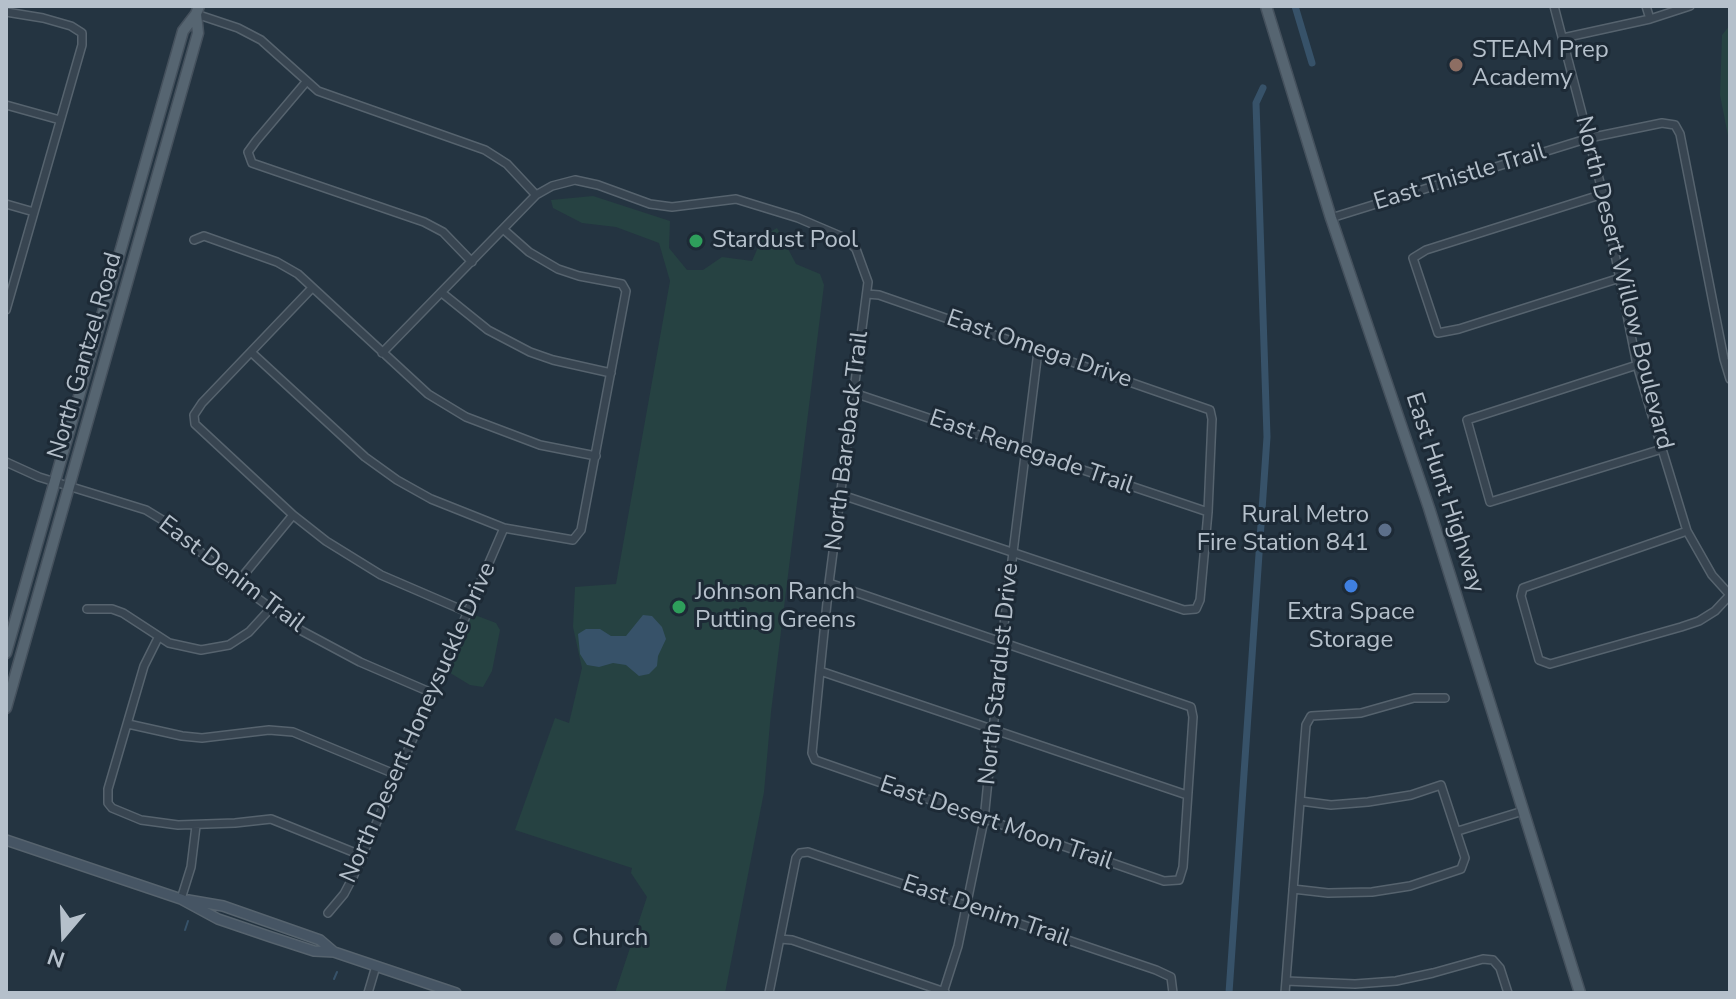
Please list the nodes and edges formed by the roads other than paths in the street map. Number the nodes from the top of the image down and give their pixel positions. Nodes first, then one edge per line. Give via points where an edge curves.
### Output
1 (1266, 6) edge
2 (1554, 6) edge
3 (1646, 6) edge
4 (1690, 6) edge
5 (197, 10) edge
6 (6, 12) edge
7 (1650, 19) junction
8 (1563, 38) junction
9 (306, 82) junction
10 (6, 105) edge
11 (60, 120) junction
12 (1589, 138) junction
13 (1603, 194) junction
14 (536, 195) junction
15 (6, 204) edge
16 (34, 212) junction
17 (1331, 218) junction
18 (503, 229) junction
19 (194, 240) dead end
20 (472, 262) junction
21 (1620, 278) junction
22 (312, 288) junction
23 (442, 293) junction
24 (867, 294) junction
25 (7, 304) edge
26 (1038, 351) junction
27 (252, 353) junction
28 (382, 353) junction
29 (1637, 365) junction
30 (611, 373) junction
31 (1730, 379) edge
32 (854, 393) junction
33 (1662, 449) junction
34 (1026, 451) junction
35 (596, 456) junction
36 (6, 462) edge
37 (56, 482) junction
38 (70, 485) junction
39 (842, 495) junction
40 (1208, 512) junction
41 (293, 515) junction
42 (504, 528) junction
43 (1687, 531) junction
44 (1013, 552) junction
45 (237, 583) junction
46 (829, 583) junction
47 (1730, 595) edge
48 (87, 609) dead end
49 (270, 609) junction
50 (467, 612) junction
51 (158, 638) junction
52 (1002, 641) junction
53 (6, 653) edge
54 (820, 671) junction
55 (432, 693) junction
56 (1445, 698) dead end
57 (6, 708) edge
58 (128, 724) junction
59 (993, 730) junction
60 (815, 760) joint
61 (397, 775) junction
62 (1187, 795) junction
63 (1300, 801) junction
64 (1523, 811) junction
65 (984, 820) junction
66 (196, 826) junction
67 (1458, 831) junction
68 (6, 840) edge
69 (363, 856) junction
70 (1293, 889) junction
71 (181, 899) junction
72 (967, 906) junction
73 (328, 913) dead end
74 (780, 939) junction
75 (376, 966) junction
76 (1286, 981) junction
77 (368, 993) edge
78 (456, 993) edge
79 (769, 993) edge
80 (945, 993) edge
81 (1173, 993) edge
82 (1285, 993) edge
83 (1508, 993) edge
84 (1580, 993) edge

1 - 17 main road, East Hunt Highway
2 - 8 street, North Desert Willow Boulevard
3 - 7 street
4 - 7 street
5 - 9 street via 261,40
5 - 37 main road, North Gantzel Road via 183,31
5 - 38 main road, North Gantzel Road via 198,33
6 - 11 street via 43,18 82,33
7 - 8 street
8 - 12 street, North Desert Willow Boulevard
9 - 14 street via 331,97 485,150 507,164
9 - 20 street via 248,152 252,163 424,222 443,232
10 - 11 street
11 - 16 street
12 - 13 street, North Desert Willow Boulevard
12 - 17 street, East Thistle Trail
12 - 31 street, East Thistle Trail via 1675,125
13 - 21 street, North Desert Willow Boulevard
13 - 21 street via 1413,258 1438,333
14 - 18 street
14 - 24 street, North Bareback Trail via 575,180 672,207 742,200 845,238 863,262
15 - 16 street
16 - 25 street
17 - 64 main road, East Hunt Highway
18 - 20 street
18 - 30 street via 558,269 622,284 626,291
19 - 22 street via 204,236 277,262
20 - 23 street
21 - 29 street, North Desert Willow Boulevard
22 - 27 street
22 - 28 street
23 - 28 street
23 - 30 street via 488,330 530,352
24 - 26 street, East Omega Drive
24 - 32 street, North Bareback Trail
26 - 34 street, North Stardust Drive
26 - 40 street, East Omega Drive via 1210,410
27 - 41 street via 202,403 195,424
27 - 42 street via 397,480
28 - 35 street via 428,394 466,417 540,445
29 - 33 street, North Desert Willow Boulevard
29 - 33 street via 1467,420 1490,502
30 - 35 street
32 - 34 street, East Renegade Trail
32 - 39 street, North Bareback Trail
33 - 43 street, North Desert Willow Boulevard
34 - 40 street, East Renegade Trail
34 - 44 street, North Stardust Drive
35 - 42 street via 578,537
36 - 37 street, East Denim Trail
37 - 38 street, East Denim Trail
37 - 53 main road, North Gantzel Road
38 - 45 street, East Denim Trail via 146,510
38 - 57 main road, North Gantzel Road
39 - 44 street
39 - 46 street, North Bareback Trail
40 - 44 street via 1196,609 1184,610
41 - 45 street
41 - 50 street via 381,575
42 - 50 street, North Desert Honeysuckle Drive
43 - 47 street, North Desert Willow Boulevard
43 - 47 street via 1523,588 1539,660 1550,664 1690,624 1715,611
44 - 52 street, North Stardust Drive
45 - 49 street, East Denim Trail
46 - 52 street
46 - 54 street, North Bareback Trail
48 - 51 street via 123,613
49 - 51 street via 229,645 188,649
49 - 55 street, East Denim Trail via 331,647
50 - 55 street, North Desert Honeysuckle Drive
51 - 58 street
52 - 59 street, North Stardust Drive
52 - 62 street via 1191,707
54 - 59 street
54 - 60 street, North Bareback Trail
55 - 61 street, North Desert Honeysuckle Drive
56 - 63 street via 1414,698 1361,713 1311,716
58 - 61 street via 202,738 293,732
58 - 66 street via 108,803 141,820
59 - 62 street
59 - 65 street, North Stardust Drive
60 - 65 street, East Desert Moon Trail
61 - 69 street, North Desert Honeysuckle Drive
62 - 65 street, East Desert Moon Trail via 1179,880 1164,881
63 - 67 street via 1368,802 1441,785
63 - 70 street
64 - 67 street
64 - 84 main road, East Hunt Highway
65 - 72 street, North Stardust Drive
66 - 69 street via 271,819
66 - 71 street
67 - 70 street via 1465,858 1461,869 1372,892
68 - 71 street
69 - 73 street, North Desert Honeysuckle Drive
70 - 76 street
71 - 75 street via 218,919
72 - 74 street, East Denim Trail via 800,853
72 - 80 street, North Stardust Drive
72 - 81 street, East Denim Trail via 1171,977
74 - 79 street
74 - 80 street
75 - 77 street
75 - 78 street
76 - 82 street
76 - 83 street via 1396,981 1483,959 1500,968

